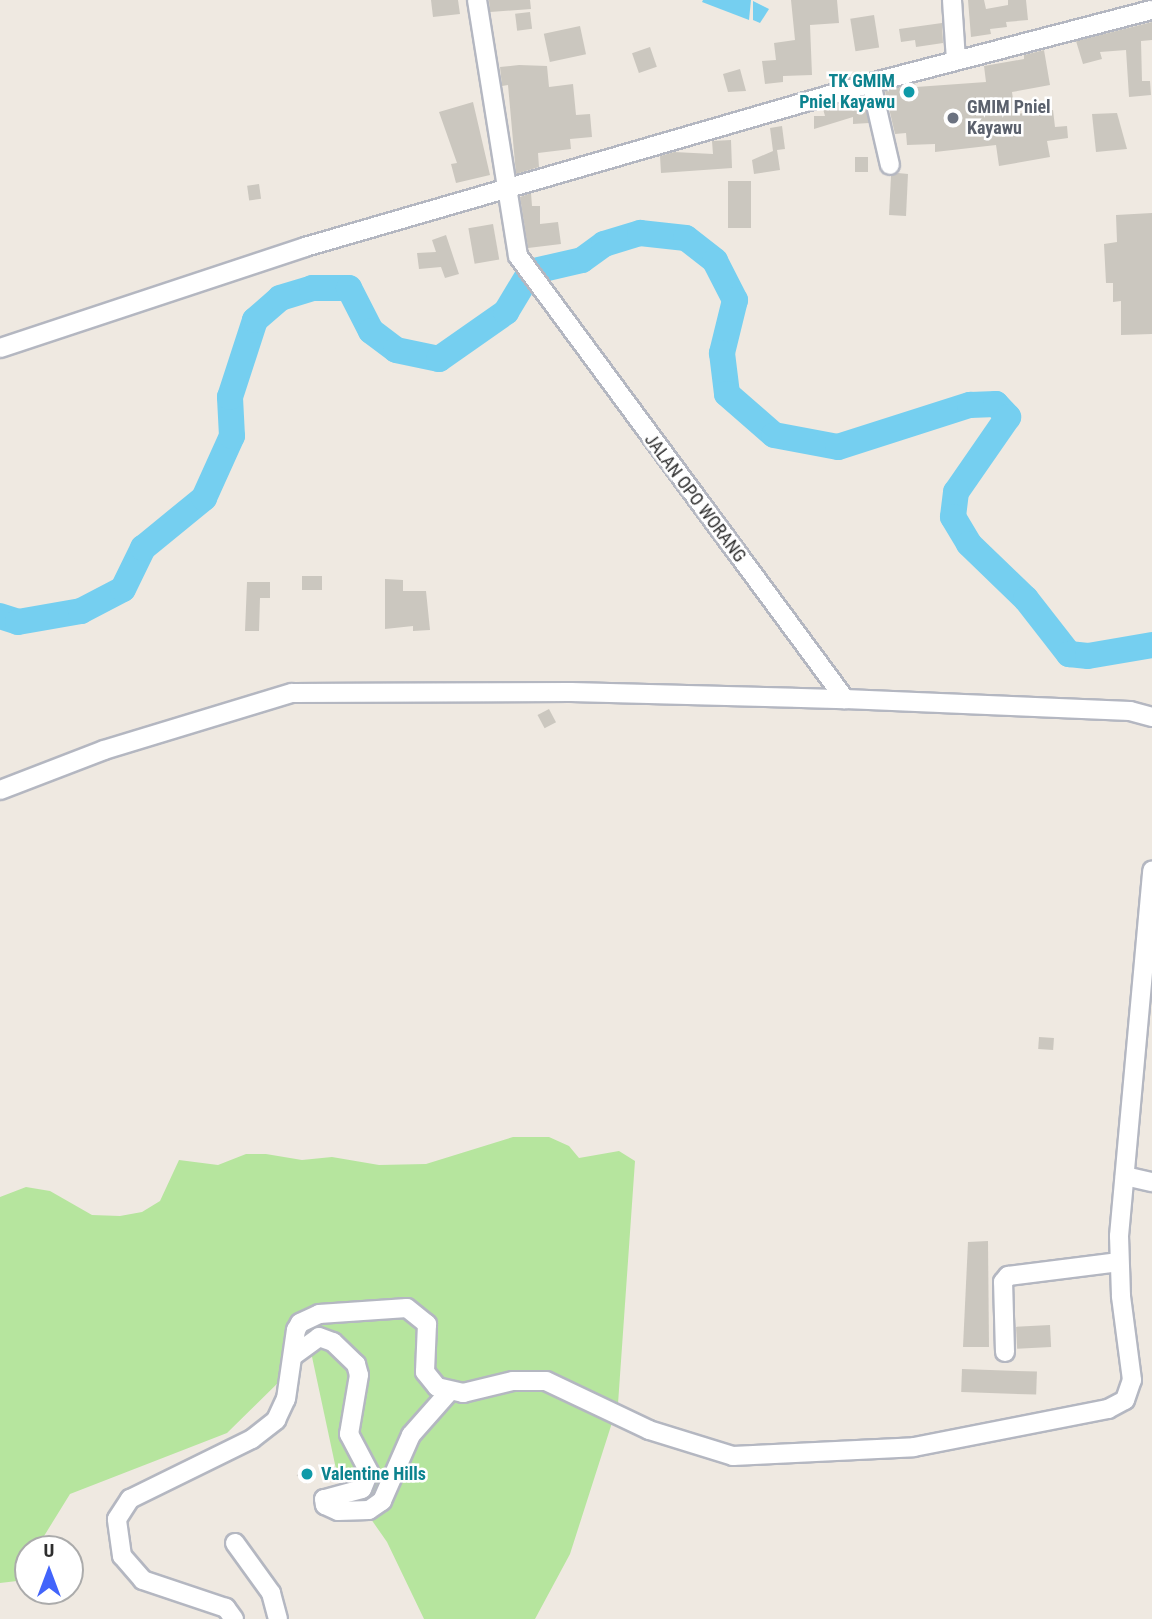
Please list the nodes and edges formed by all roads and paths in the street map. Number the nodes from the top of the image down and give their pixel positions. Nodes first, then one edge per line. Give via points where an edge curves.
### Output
1 (477, 0) edge
2 (952, 0) edge
3 (1152, 9) edge
4 (956, 60) junction
5 (871, 83) junction
6 (890, 165) dead end
7 (508, 188) junction
8 (0, 348) edge
9 (845, 699) junction
10 (1152, 718) edge
11 (0, 790) edge
12 (1152, 870) edge
13 (1125, 1176) junction
14 (1152, 1182) edge
15 (1119, 1262) junction
16 (1005, 1352) dead end
17 (293, 1356) junction
18 (449, 1392) junction
19 (235, 1542) dead end
20 (234, 1619) edge
21 (278, 1619) edge

1 - 7 street, JALAN OPO WORANG
2 - 4 street
3 - 4 street
4 - 5 street
5 - 6 street
5 - 7 street
7 - 8 street via 211,274
7 - 9 street, JALAN OPO WORANG via 518,256
9 - 10 street via 1130,711
9 - 11 street via 571,692 292,692 104,750
12 - 13 street
13 - 14 street
13 - 15 street
15 - 16 street via 1008,1276 1003,1282
15 - 18 street via 1132,1380 1125,1401 1108,1409 914,1447 733,1456 649,1430 546,1381 513,1381
17 - 18 street via 296,1330 309,1317 407,1308 424,1317 427,1324 428,1381
17 - 18 street via 319,1337 333,1342 356,1364 359,1375 349,1434 369,1472 362,1489 324,1499 338,1511 369,1510 382,1502 411,1435
17 - 20 street via 286,1399 264,1431 141,1492 130,1499 117,1519 122,1556 143,1580 226,1608
19 - 21 street via 271,1593

